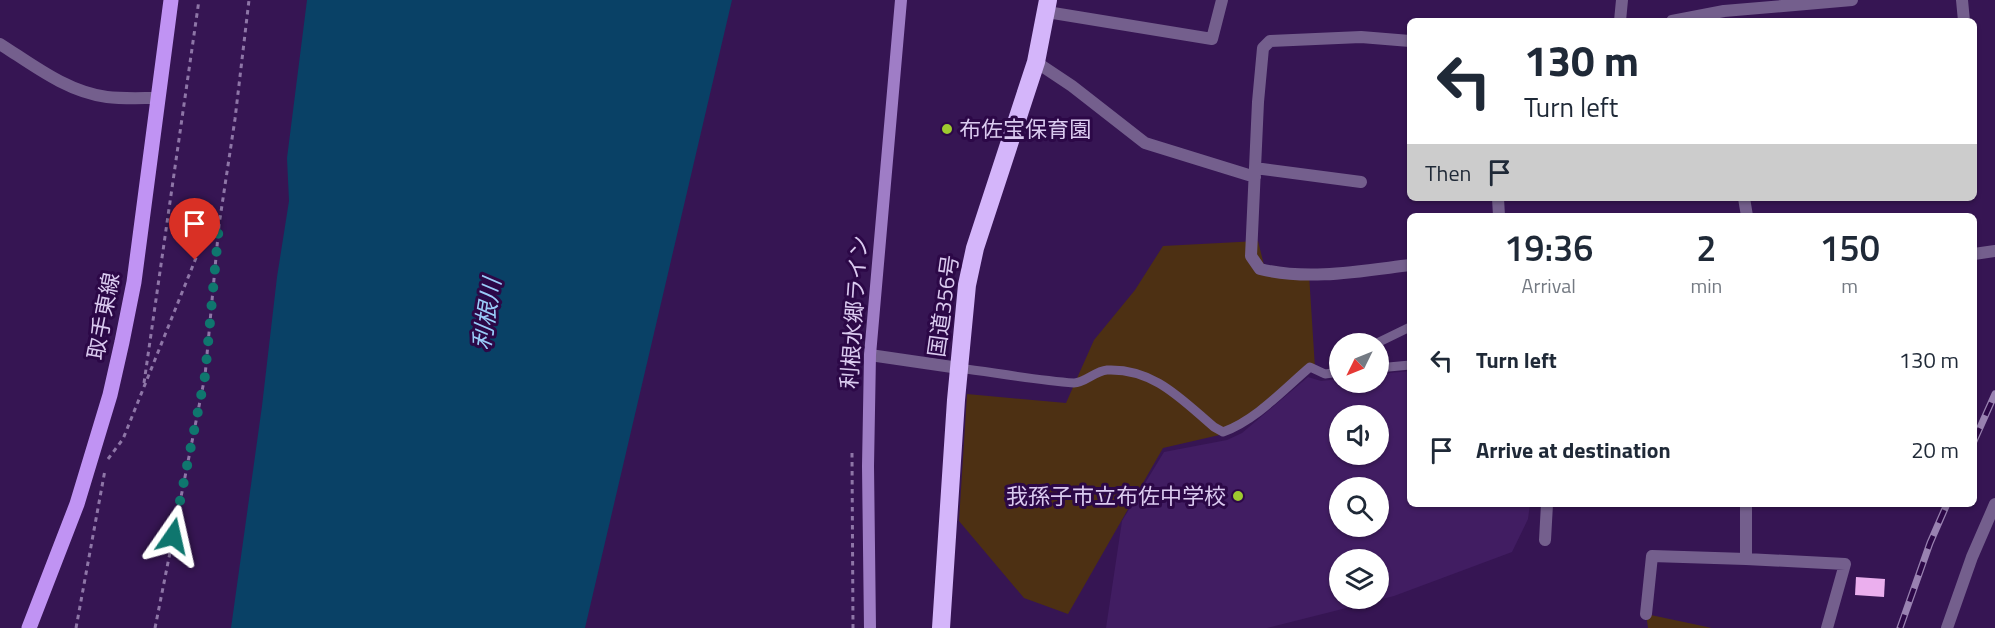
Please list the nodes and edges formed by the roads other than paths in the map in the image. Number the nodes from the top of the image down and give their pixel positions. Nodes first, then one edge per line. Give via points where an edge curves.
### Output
1 (171, 0) edge
2 (902, 0) edge
3 (1222, 0) edge
4 (1622, 0) edge
5 (1852, 0) edge
6 (1962, 0) edge
7 (1048, 6) edge
8 (1720, 11) edge
9 (1620, 18) edge
10 (1686, 18) edge
11 (1964, 18) edge
12 (1407, 41) edge
13 (0, 44) edge
14 (1036, 62) junction
15 (158, 98) junction
16 (1255, 173) junction
17 (1361, 182) dead end
18 (1995, 251) edge
19 (1977, 254) edge
20 (1407, 265) edge
21 (1407, 328) edge
22 (1389, 337) edge
23 (870, 355) junction
24 (1407, 365) edge
25 (1389, 367) edge
26 (959, 368) junction
27 (1329, 373) edge
28 (1995, 504) edge
29 (1547, 507) edge
30 (1746, 507) edge
31 (1545, 540) dead end
32 (1746, 559) junction
33 (1646, 614) dead end
34 (29, 628) edge
35 (870, 628) edge
36 (942, 628) edge
37 (1827, 628) edge
38 (1947, 628) edge

1 - 15 main road, 取手東線
2 - 23 main road, 利根水郷ライン
3 - 7 street via 1212,39
4 - 9 street
5 - 8 street
6 - 11 street
7 - 14 highway, 国道356号
8 - 10 street
12 - 16 street via 1270,41 1263,48 1261,59
13 - 15 street via 60,82 85,92 108,97
14 - 16 street via 1144,143
14 - 26 highway, 国道356号 via 975,248 967,285
15 - 34 main road, 取手東線 via 134,282 110,394 77,504
16 - 17 street
16 - 20 street via 1251,256 1260,269 1341,274
18 - 19 street
21 - 22 lane
23 - 26 street
23 - 35 main road, 利根水郷ライン
24 - 25 lane
26 - 27 lane via 1077,383 1104,370 1119,370 1163,384 1223,432 1249,419 1310,367
26 - 36 highway, 国道356号
28 - 38 street
29 - 31 street
30 - 32 street
32 - 33 street via 1652,556
32 - 37 street via 1845,564

